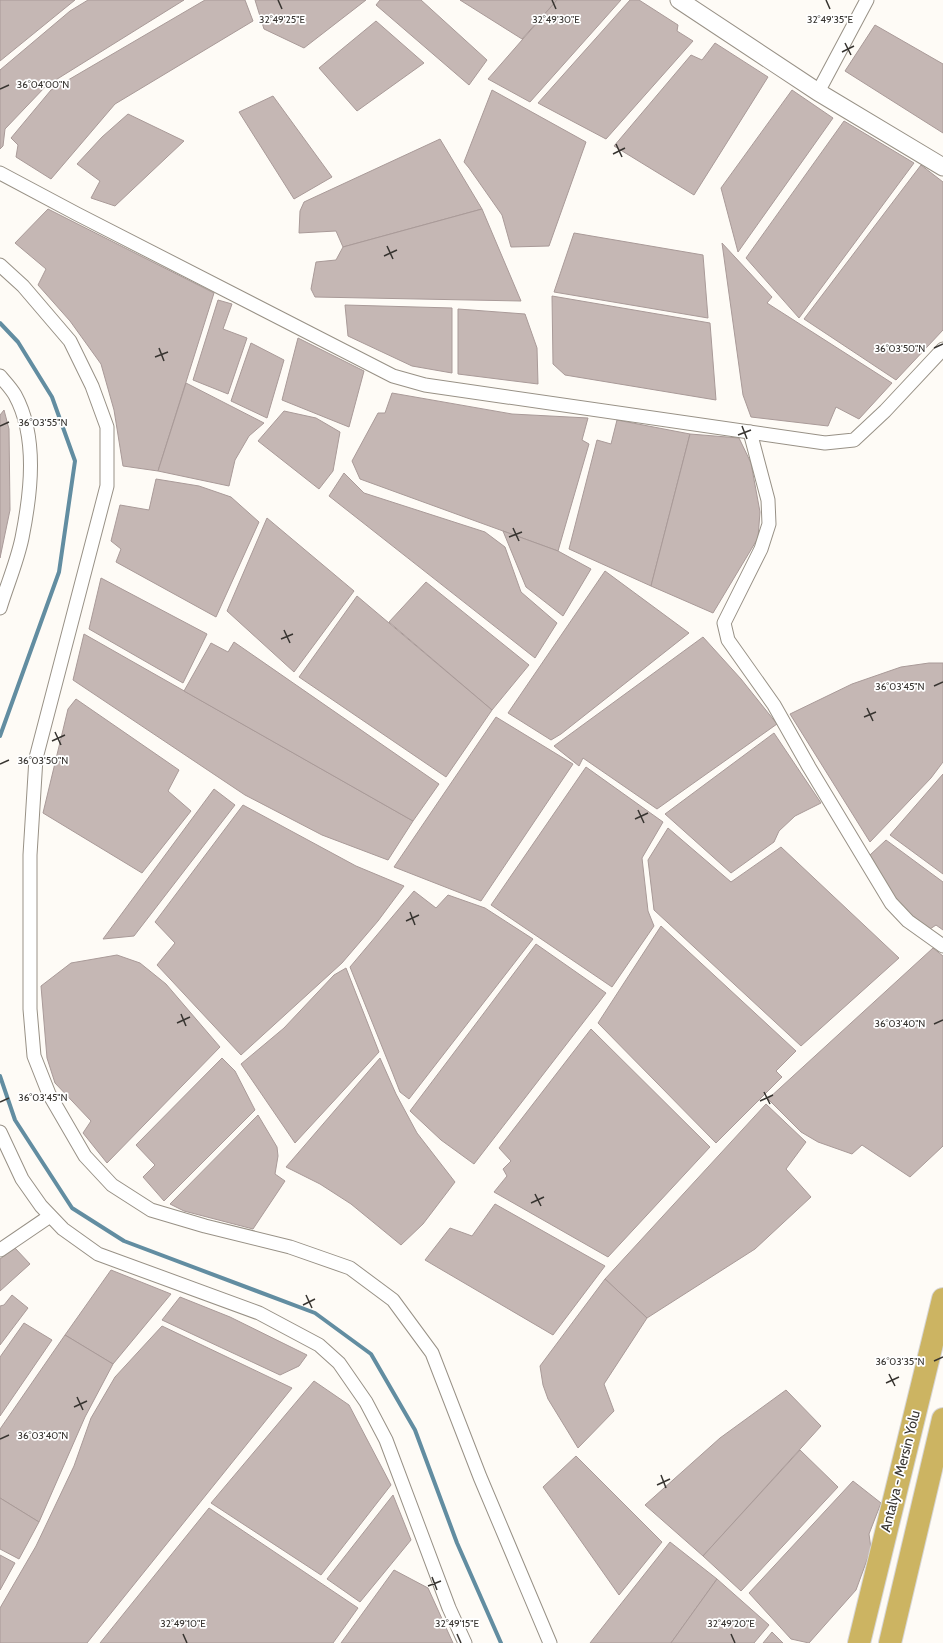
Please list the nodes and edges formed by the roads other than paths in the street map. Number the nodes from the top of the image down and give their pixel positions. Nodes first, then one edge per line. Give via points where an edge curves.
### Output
1 (679, 0) edge
2 (868, 0) edge
3 (818, 92) junction
4 (943, 167) edge
5 (0, 173) edge
6 (0, 265) edge
7 (943, 349) edge
8 (0, 376) edge
9 (750, 432) junction
10 (0, 608) edge
11 (943, 946) edge
12 (0, 1132) edge
13 (50, 1216) junction
14 (0, 1250) edge
15 (943, 1299) edge
16 (943, 1419) edge
17 (465, 1643) edge
18 (550, 1643) edge
19 (859, 1643) edge
20 (890, 1643) edge

1 - 3 street
2 - 3 street
3 - 4 street
5 - 9 street via 393,376 425,385
6 - 18 street via 24,286 70,342 92,386 108,427 107,486 36,758 30,855 30,1008 36,1062 50,1094 85,1156 112,1185 151,1210 290,1247 350,1268 393,1300 432,1353 480,1477
7 - 9 street via 854,440 825,443
8 - 10 street via 15,394 26,420 31,477 22,539
9 - 11 street via 768,500 769,524 761,549 724,623 728,640 774,704 891,903 908,921
12 - 13 street via 22,1179
13 - 14 street
13 - 17 street via 63,1230 98,1254 259,1313 319,1345 340,1363 366,1402 386,1440
15 - 19 highway, Antalya - Mersin Yolu
16 - 20 highway, Antalya - Mersin Yolu

